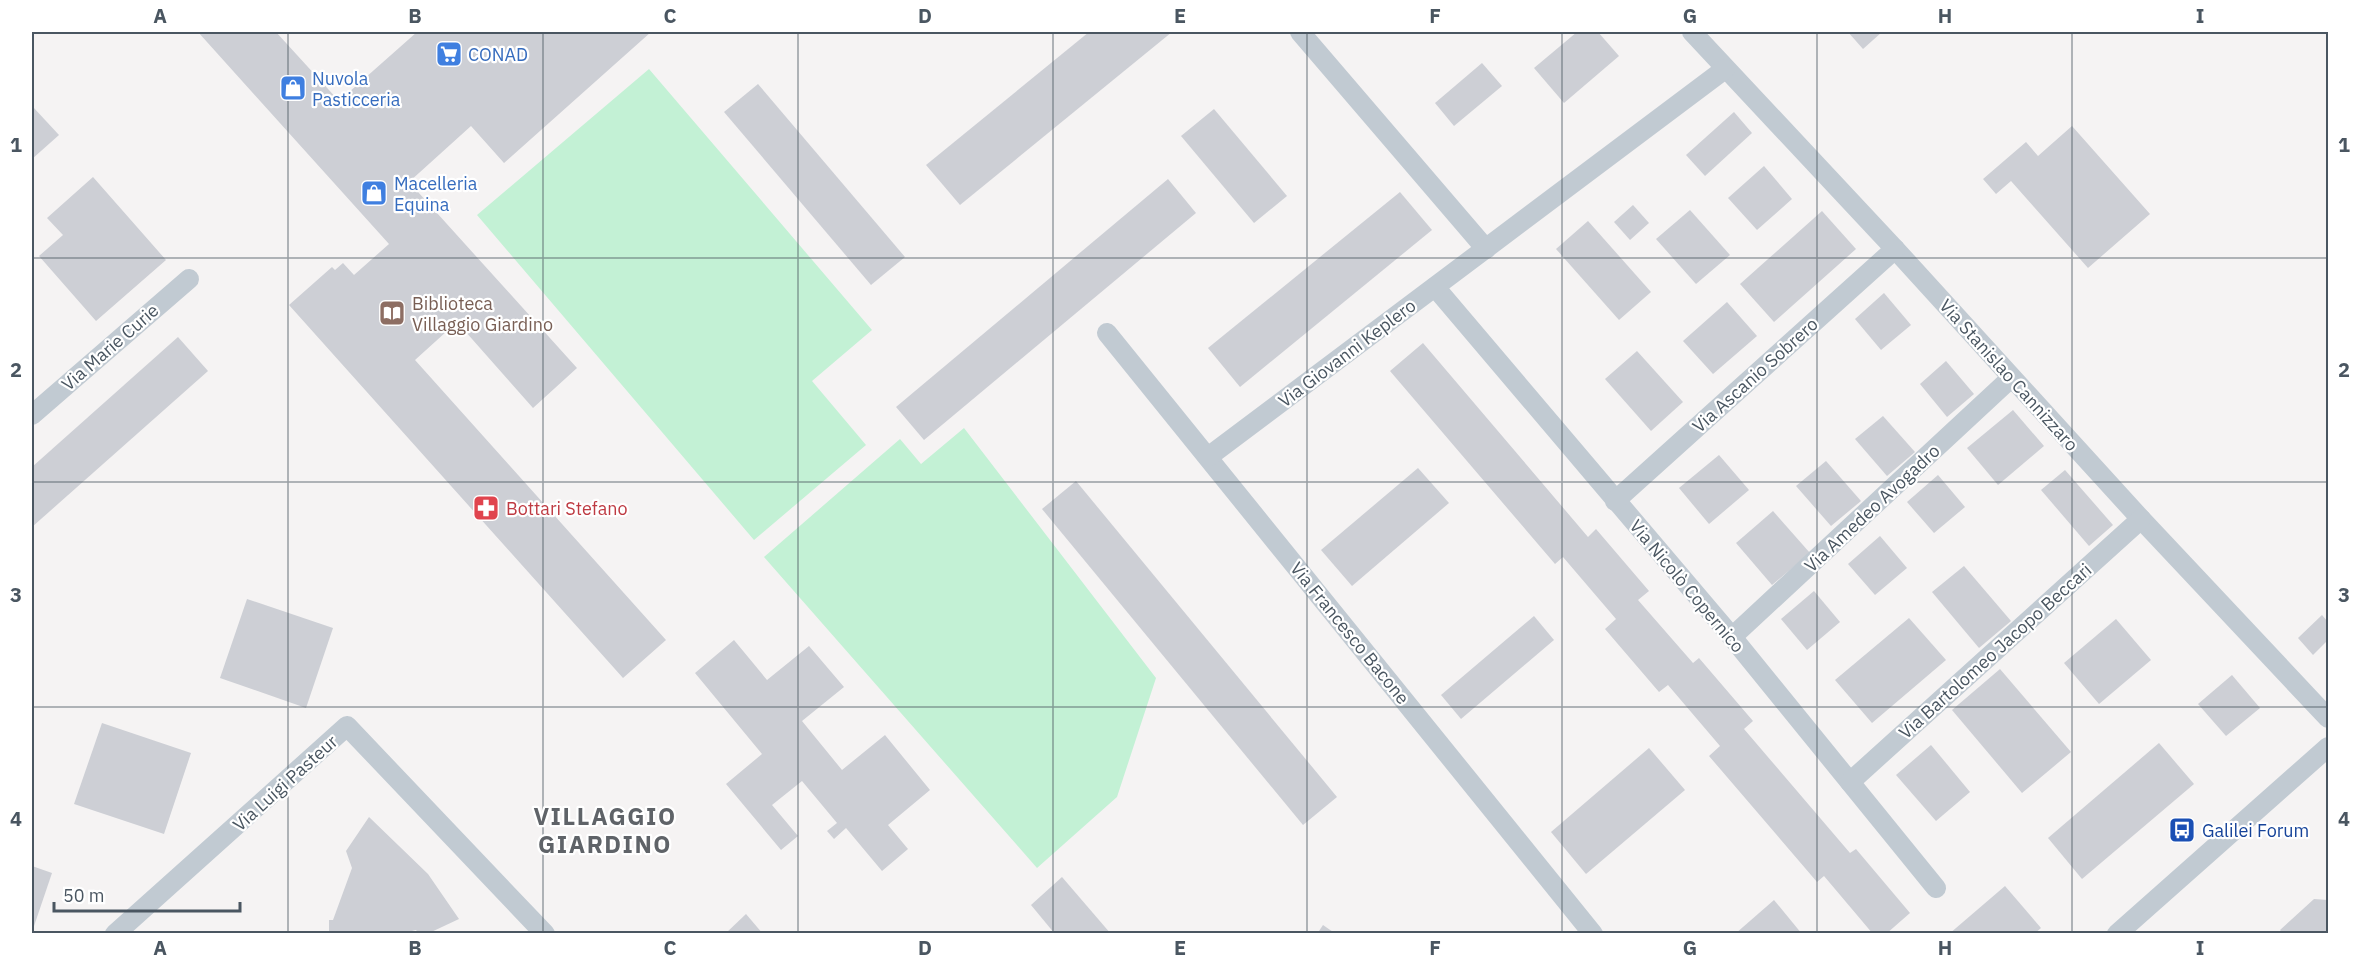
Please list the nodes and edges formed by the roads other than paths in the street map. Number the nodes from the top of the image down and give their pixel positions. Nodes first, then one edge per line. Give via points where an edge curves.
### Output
1 (1300, 32) edge
2 (1692, 32) edge
3 (1725, 69) junction
4 (1486, 249) junction
5 (1895, 249) junction
6 (189, 279) dead end
7 (1435, 287) junction
8 (1107, 333) dead end
9 (2011, 378) junction
10 (32, 415) edge
11 (1208, 457) junction
12 (1615, 501) junction
13 (2141, 519) junction
14 (1732, 637) junction
15 (2328, 718) edge
16 (2328, 747) edge
17 (1850, 782) junction
18 (1936, 888) dead end
19 (115, 933) edge
20 (545, 933) edge
21 (1593, 933) edge
22 (2117, 933) edge

1 - 4 street
2 - 3 street, Via Stanislao Cannizzaro
3 - 4 street, Via Giovanni Keplero
3 - 5 street, Via Stanislao Cannizzaro
4 - 7 street, Via Giovanni Keplero
5 - 9 street, Via Stanislao Cannizzaro
5 - 12 street, Via Ascanio Sobrero
6 - 10 street, Via Marie Curie
7 - 11 street, Via Giovanni Keplero
7 - 12 street, Via Nicolò Copernico
8 - 11 street, Via Francesco Bacone
9 - 13 street, Via Stanislao Cannizzaro
9 - 14 street, Via Amedeo Avogadro
11 - 21 street, Via Francesco Bacone
12 - 14 street, Via Nicolò Copernico
13 - 15 street, Via Stanislao Cannizzaro
13 - 17 street, Via Bartolomeo Jacopo Beccari
14 - 17 street, Via Nicolò Copernico
16 - 22 street
17 - 18 street, Via Nicolò Copernico
19 - 20 street, Via Luigi Pasteur via 347,726

